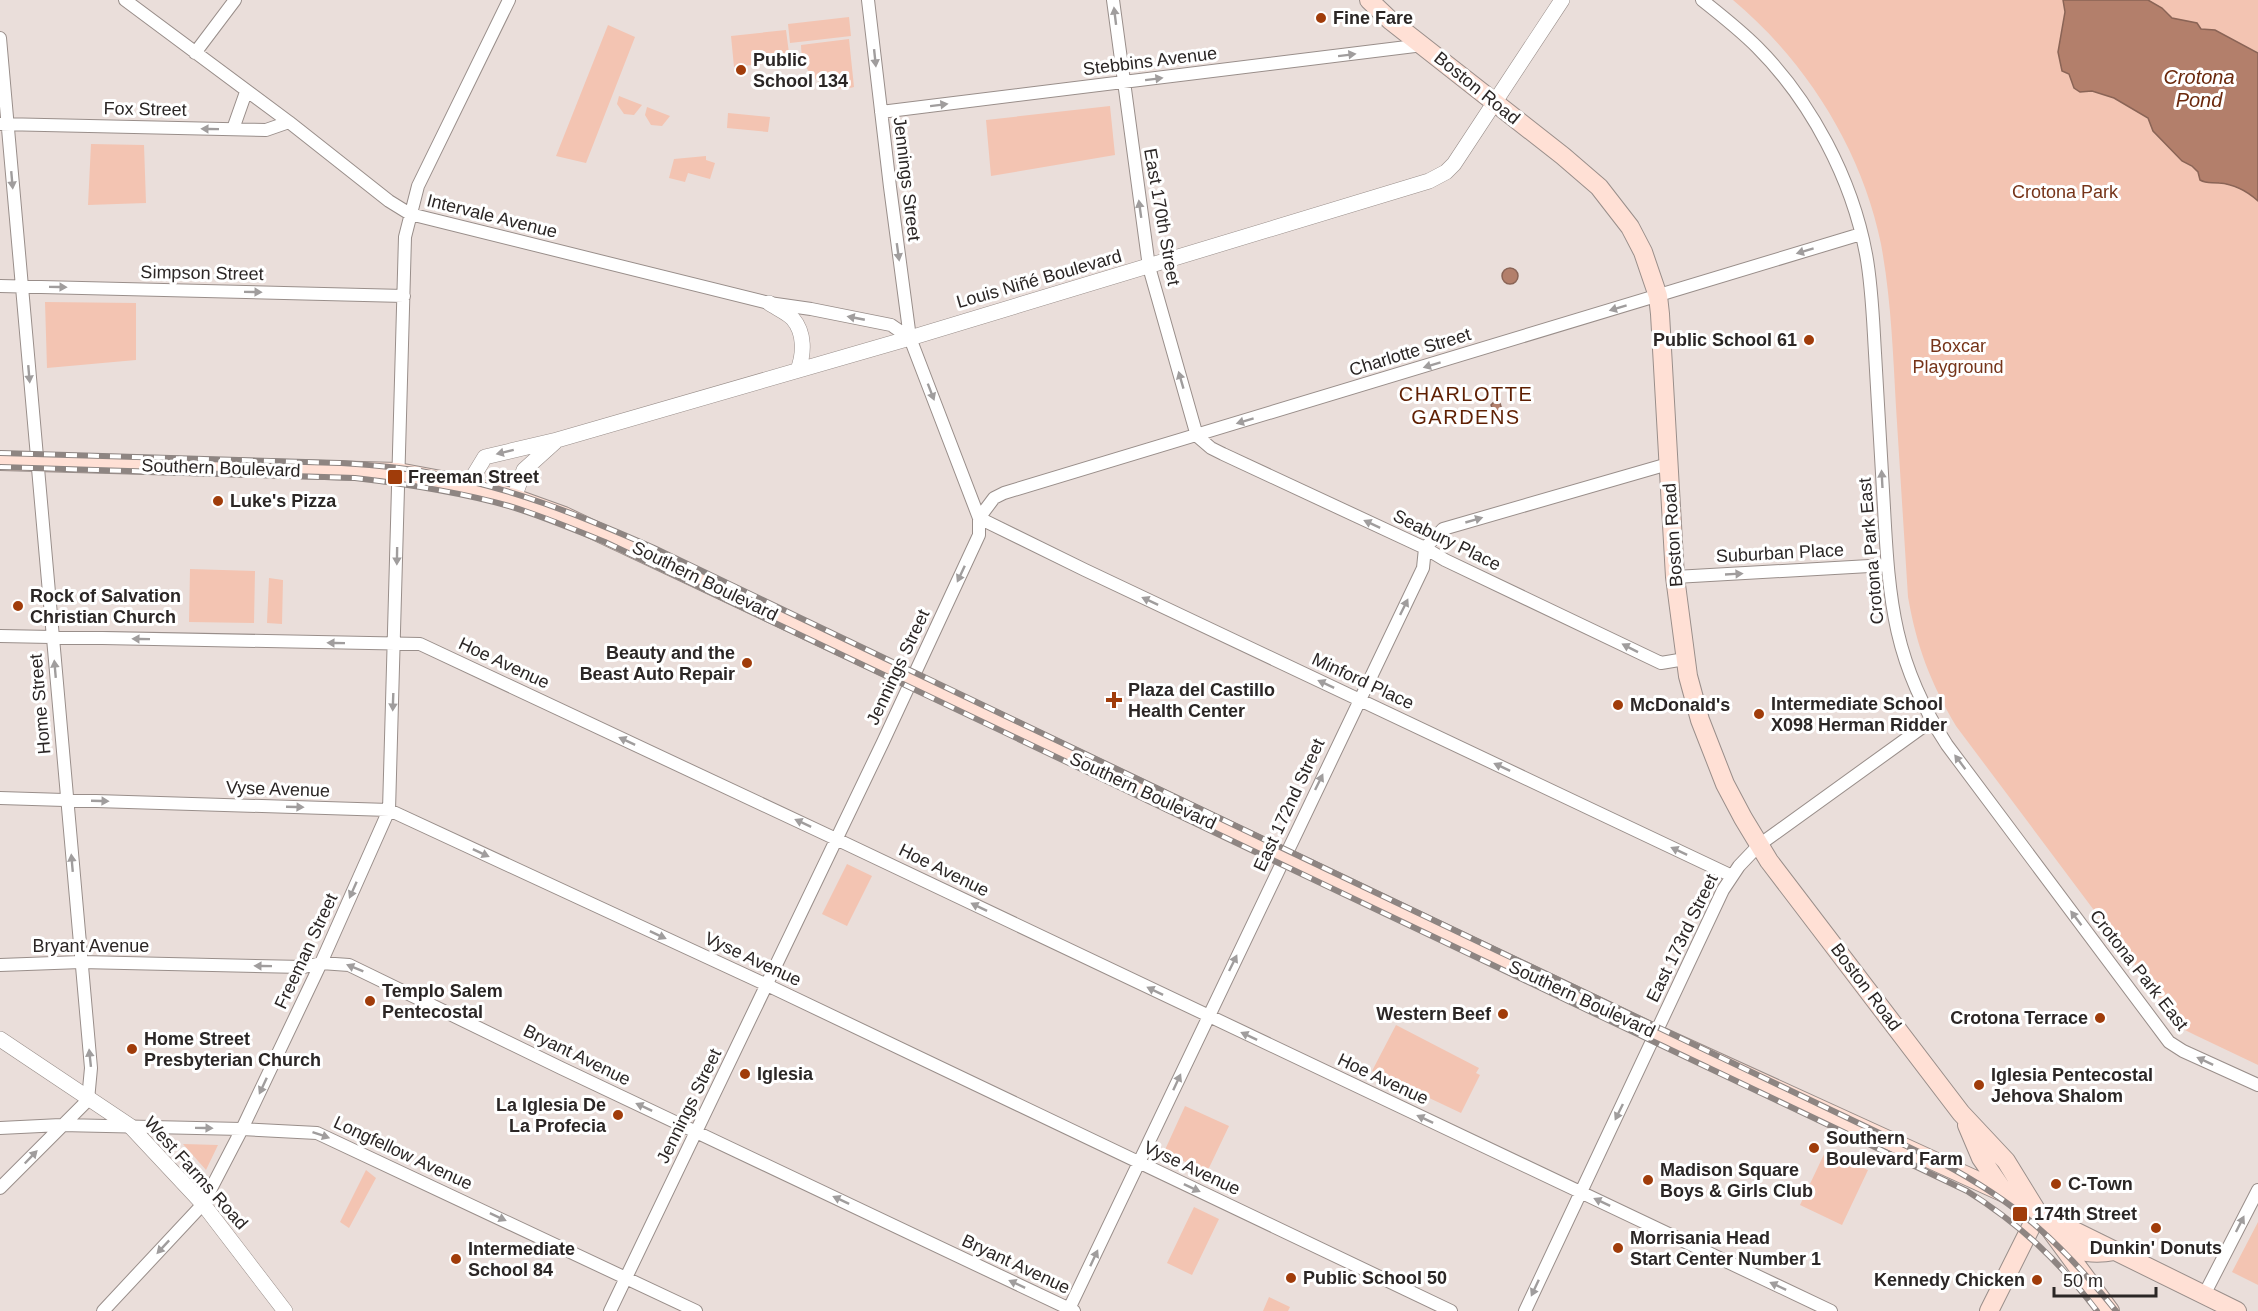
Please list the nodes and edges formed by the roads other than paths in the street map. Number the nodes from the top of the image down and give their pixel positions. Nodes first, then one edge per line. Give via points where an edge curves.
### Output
1 (125, 0) edge
2 (235, 0) edge
3 (509, 0) edge
4 (868, 0) edge
5 (1113, 0) edge
6 (1369, 0) edge
7 (1562, 0) edge
8 (1702, 0) edge
9 (0, 38) edge
10 (1423, 45) junction
11 (195, 53) junction
12 (1123, 83) junction
13 (246, 92) junction
14 (1496, 102) junction
15 (881, 112) junction
16 (289, 122) junction
17 (4, 124) edge
18 (233, 129) junction
19 (410, 214) junction
20 (1861, 234) junction
21 (1149, 267) junction
22 (0, 286) edge
23 (21, 286) junction
24 (404, 296) junction
25 (1658, 296) junction
26 (769, 303) junction
27 (910, 338) junction
28 (798, 370) junction
29 (1197, 436) junction
30 (557, 440) junction
31 (0, 461) edge
32 (36, 462) junction
33 (1668, 464) junction
34 (398, 472) junction
35 (468, 485) junction
36 (514, 498) junction
37 (979, 518) junction
38 (1425, 548) junction
39 (1887, 565) junction
40 (1675, 578) junction
41 (0, 636) edge
42 (52, 637) junction
43 (395, 644) junction
44 (1685, 659) junction
45 (911, 681) junction
46 (1359, 700) junction
47 (1931, 721) junction
48 (0, 798) edge
49 (67, 800) junction
50 (389, 810) junction
51 (836, 839) junction
52 (1759, 845) junction
53 (1284, 858) junction
54 (1732, 876) junction
55 (81, 962) junction
56 (321, 963) junction
57 (0, 965) edge
58 (767, 985) junction
59 (1208, 1016) junction
60 (1656, 1034) junction
61 (0, 1039) edge
62 (2258, 1085) edge
63 (88, 1100) junction
64 (1961, 1113) junction
65 (61, 1125) junction
66 (130, 1126) junction
67 (0, 1128) edge
68 (242, 1129) junction
69 (697, 1132) junction
70 (1139, 1163) junction
71 (0, 1188) edge
72 (2258, 1190) edge
73 (1581, 1192) junction
74 (2005, 1193) junction
75 (203, 1204) junction
76 (2038, 1213) junction
77 (2061, 1244) junction
78 (2115, 1251) junction
79 (626, 1278) junction
80 (2204, 1295) junction
81 (1071, 1310) edge
82 (103, 1311) edge
83 (285, 1311) edge
84 (610, 1311) edge
85 (696, 1311) edge
86 (1451, 1311) edge
87 (1525, 1311) edge
88 (1831, 1311) edge
89 (1989, 1311) edge
90 (2110, 1311) edge
91 (2237, 1311) edge

1 - 11 street, Intervale Avenue
2 - 11 street
3 - 19 street, Freeman Street via 418,186
4 -> 15 street, Jennings Street
12 -> 5 street, East 170th Street
6 - 10 main road, Boston Road
7 - 14 street, Louis Niñé Boulevard
8 - 20 street, Crotona Park East via 1758,48 1803,104 1838,168
9 - 17 street, Home Street
12 -> 10 street, Stebbins Avenue
10 - 14 main road, Boston Road
11 - 13 street, Intervale Avenue
15 -> 12 street, Stebbins Avenue
21 -> 12 street, East 170th Street
13 - 16 street, Intervale Avenue
13 - 18 street
14 - 21 street, Louis Niñé Boulevard via 1454,164 1429,181
14 - 25 main road, Boston Road via 1610,199 1643,252
15 -> 27 street, Jennings Street
16 - 18 street, Fox Street via 266,130
16 - 19 street, Intervale Avenue
18 -> 17 street, Fox Street
17 -> 23 street, Home Street
19 - 24 street, Freeman Street via 405,237
19 - 26 street, Intervale Avenue
20 -> 25 street, Charlotte Street
39 -> 20 street, Crotona Park East via 1872,309
21 - 27 street, Louis Niñé Boulevard
29 -> 21 street, East 170th Street
22 - 23 street, Simpson Street
23 -> 24 street, Simpson Street
23 -> 32 street, Home Street
24 - 34 street, Freeman Street
25 -> 29 street, Charlotte Street
25 - 33 main road, Boston Road
27 -> 26 street, Intervale Avenue via 891,325
26 - 28 street via 793,319 801,335 802,360
27 - 28 street, Louis Niñé Boulevard
27 -> 37 street, Jennings Street
28 - 30 street, Louis Niñé Boulevard
29 - 37 street, Charlotte Street via 1004,493 994,498
38 -> 29 street, Seabury Place via 1223,454
30 -> 35 street, Louis Niñé Boulevard via 485,457
30 - 36 street, Louis Niñé Boulevard via 524,470
31 - 32 main road, Southern Boulevard
32 - 34 main road, Southern Boulevard
32 - 42 street, Home Street
38 -> 33 street via 1443,529
33 - 40 main road, Boston Road
34 - 35 main road, Southern Boulevard
34 -> 43 street, Freeman Street
35 - 36 main road, Southern Boulevard
36 - 45 main road, Southern Boulevard via 664,561
37 -> 45 street, Jennings Street via 980,535
46 -> 37 street, Minford Place
44 -> 38 street, Seabury Place via 1661,663
46 -> 38 street, East 172nd Street via 1423,568
40 -> 39 street, Suburban Place
39 - 47 street, Crotona Park East via 1904,659
40 - 44 main road, Boston Road
41 - 42 street, Hoe Avenue
43 -> 42 street, Hoe Avenue
49 -> 42 street, Home Street
43 -> 50 street, Freeman Street
51 -> 43 street, Hoe Avenue via 420,644
44 - 52 main road, Boston Road via 1712,753
45 - 51 street, Jennings Street
45 - 53 main road, Southern Boulevard
53 -> 46 street, East 172nd Street
54 -> 46 street, Minford Place
47 - 52 street, East 173rd Street
62 -> 47 street, Crotona Park East via 2169,1042
48 - 49 street, Vyse Avenue
49 -> 50 street, Vyse Avenue
55 -> 49 street, Home Street
50 -> 56 street, Freeman Street
50 -> 58 street, Vyse Avenue
51 - 58 street, Jennings Street
59 -> 51 street, Hoe Avenue
52 - 54 street, East 173rd Street
52 - 64 main road, Boston Road
59 -> 53 street, East 172nd Street
53 - 60 main road, Southern Boulevard
54 - 60 street, East 173rd Street
56 -> 55 street, Bryant Avenue via 303,967
55 - 57 street, Bryant Avenue
63 -> 55 street, Home Street via 92,1068
56 -> 68 street, Freeman Street
69 -> 56 street, Bryant Avenue via 349,965
58 - 69 street, Jennings Street
58 - 70 street, Vyse Avenue
70 -> 59 street, East 172nd Street
73 -> 59 street, Hoe Avenue
60 -> 73 street, East 173rd Street
60 - 74 main road, Southern Boulevard
61 - 63 street, West Farms Road
63 - 65 street
63 - 66 street, West Farms Road
64 - 74 main road via 1981,1158
64 - 76 main road via 2006,1161
65 - 66 street, Longfellow Avenue
65 - 67 street, Longfellow Avenue
71 -> 65 street
66 -> 68 street, Longfellow Avenue
66 - 75 street, West Farms Road
68 - 75 street, Freeman Street
68 -> 79 street, Longfellow Avenue via 317,1132
69 - 79 street, Jennings Street
81 -> 69 street, Bryant Avenue
81 -> 70 street, East 172nd Street
70 -> 86 street, Vyse Avenue
80 -> 72 street
73 -> 87 street, East 173rd Street
88 -> 73 street, Hoe Avenue
74 - 76 main road, Southern Boulevard
75 -> 82 street, Freeman Street
75 - 83 street, West Farms Road
76 - 77 main road
76 - 78 main road, Southern Boulevard
76 - 89 main road
77 - 78 main road via 2086,1253
77 - 90 main road
78 - 80 main road, Southern Boulevard
79 - 84 street, Jennings Street
79 - 85 street, Longfellow Avenue
80 - 91 main road, Southern Boulevard

